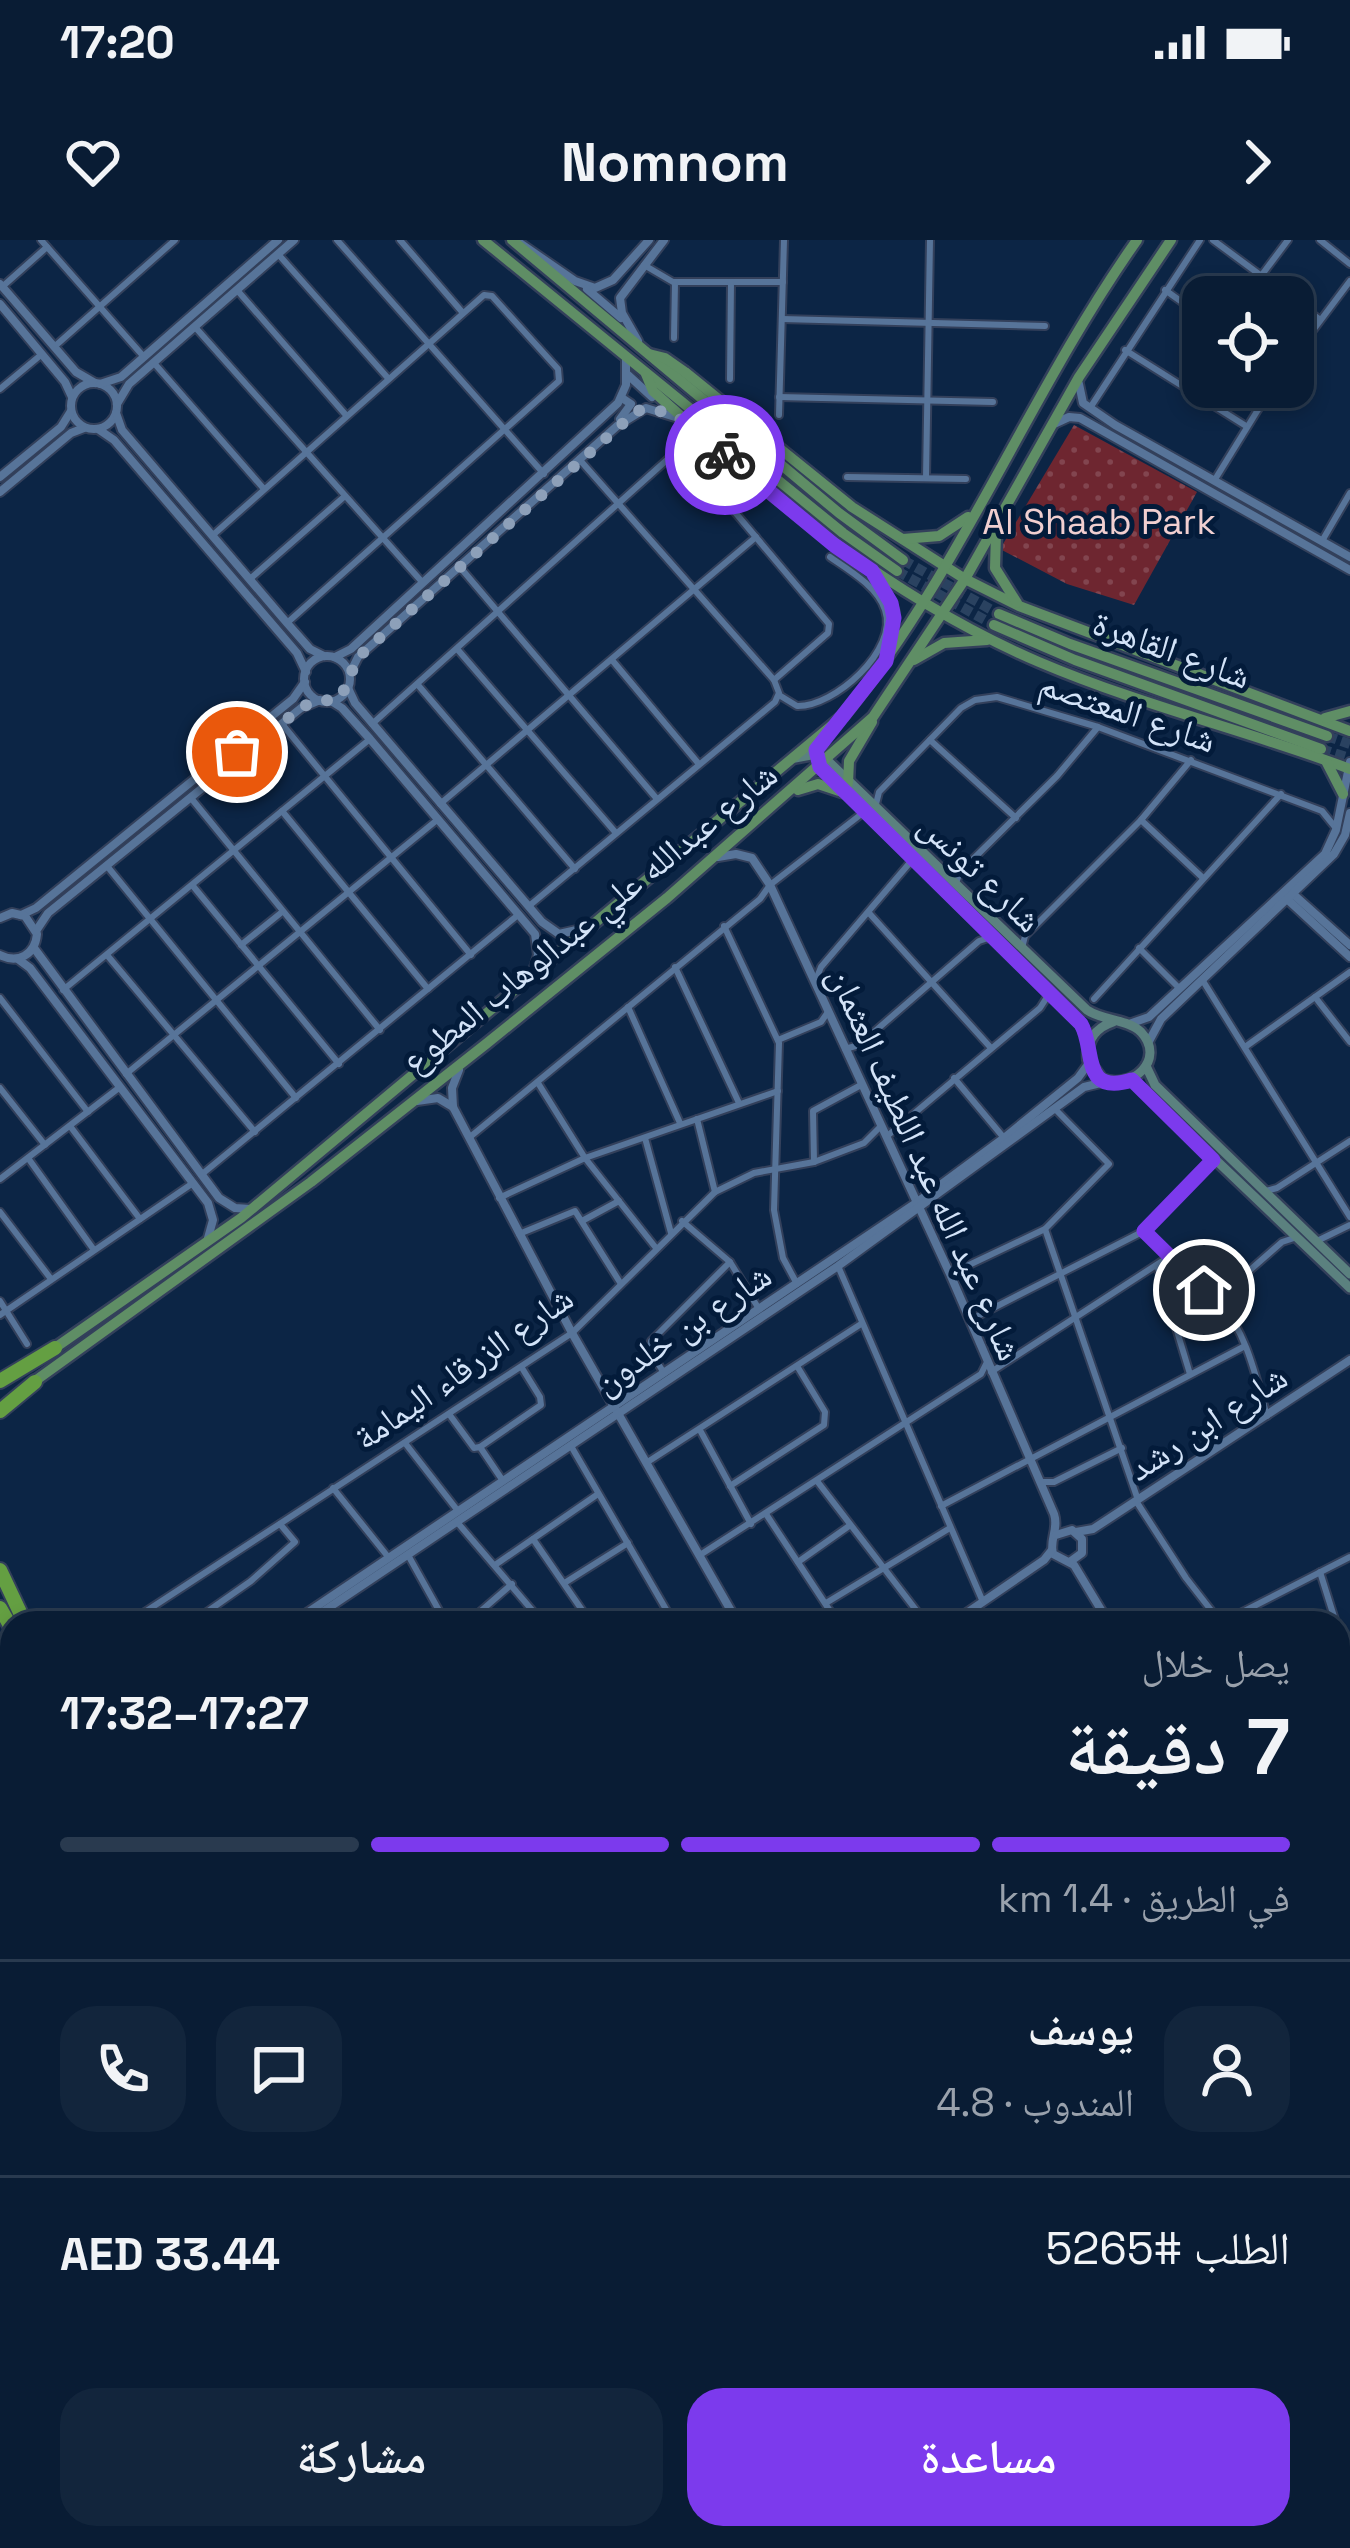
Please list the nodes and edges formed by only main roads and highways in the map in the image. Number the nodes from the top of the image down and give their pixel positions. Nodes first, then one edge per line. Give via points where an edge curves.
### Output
1 (483, 240) edge
2 (512, 240) edge
3 (1138, 240) edge
4 (1172, 240) edge
5 (645, 351) junction
6 (646, 374) junction
7 (978, 505) junction
8 (1002, 516) junction
9 (898, 538) junction
10 (944, 568) junction
11 (872, 571) junction
12 (965, 579) junction
13 (924, 602) junction
14 (1019, 606) junction
15 (944, 613) junction
16 (997, 642) junction
17 (886, 661) junction
18 (911, 662) junction
19 (1350, 711) edge
20 (843, 716) junction
21 (873, 717) junction
22 (1318, 718) junction
23 (1350, 730) edge
24 (1327, 736) tunnel mouth
25 (1323, 754) junction
26 (795, 758) junction
27 (821, 761) junction
28 (1349, 766) edge
29 (845, 788) junction
30 (784, 796) junction
31 (1341, 801) road end
32 (870, 811) junction
33 (910, 856) junction
34 (928, 858) junction
35 (1081, 1004) junction
36 (1065, 1008) junction
37 (1113, 1022) junction
38 (1089, 1043) junction
39 (1146, 1066) junction
40 (1132, 1080) junction
41 (1184, 1112) junction
42 (1172, 1119) junction
43 (1350, 1274) edge
44 (1350, 1288) edge
45 (55, 1348) joint
46 (35, 1382) joint
47 (0, 1384) edge
48 (0, 1408) edge
49 (0, 1570) edge
50 (20, 1611) edge

1 - 6 main road
2 - 5 main road
3 - 7 main road
4 - 8 main road, شارع عبدالله علي عبدالوهاب المطوع via 1079,377
5 - 6 main road via 900,566 843,533
5 - 9 main road via 685,372
6 - 11 main road via 651,388 778,502
7 - 9 main road via 948,532
7 - 10 main road
8 - 12 main road, شارع عبدالله علي عبدالوهاب المطوع
8 - 14 main road via 995,568
9 - 10 main road
10 - 12 main road
10 - 13 main road, شارع عبدالله علي عبدالوهاب المطوع
11 - 13 main road
11 - 17 main road via 893,611
12 - 14 main road
12 - 15 main road, شارع عبدالله علي عبدالوهاب المطوع
13 - 15 main road
13 - 17 main road, شارع عبدالله علي عبدالوهاب المطوع
14 - 22 main road
15 - 16 main road
15 - 18 main road, شارع عبدالله علي عبدالوهاب المطوع
16 - 18 main road via 951,642
16 - 25 main road
17 - 20 main road, شارع عبدالله علي عبدالوهاب المطوع
18 - 21 main road, شارع عبدالله علي عبدالوهاب المطوع
19 - 22 main road
20 - 26 main road, شارع عبدالله علي عبدالوهاب المطوع
20 - 27 main road
21 - 27 main road, شارع عبدالله علي عبدالوهاب المطوع
21 - 29 main road via 849,761
22 - 23 main road
24 - 25 main road, شارع القاهرة via 997,620 1061,655
25 - 28 main road
25 - 31 main road
26 - 27 main road
26 - 45 main road, شارع عبدالله علي عبدالوهاب المطوع via 252,1209
27 - 29 main road, شارع تونس
27 - 30 main road, شارع عبدالله علي عبدالوهاب المطوع
29 - 30 main road via 818,784
29 - 32 main road, شارع تونس
30 - 46 main road, شارع عبدالله علي عبدالوهاب المطوع via 311,1182
32 - 33 main road, شارع تونس
32 - 34 main road, شارع تونس
33 - 34 main road via 913,849
33 - 36 main road, شارع تونس
34 - 35 main road, شارع تونس
35 - 36 main road via 1076,1013
35 - 37 main road, شارع تونس
36 - 38 main road, شارع تونس
37 - 38 main road
37 - 39 main road via 1143,1034
38 - 40 main road via 1097,1076
39 - 40 main road
39 - 41 main road
40 - 42 main road
41 - 42 main road via 1173,1110
41 - 43 main road
42 - 44 main road
45 - 47 highway
46 - 48 highway
49 - 50 highway

